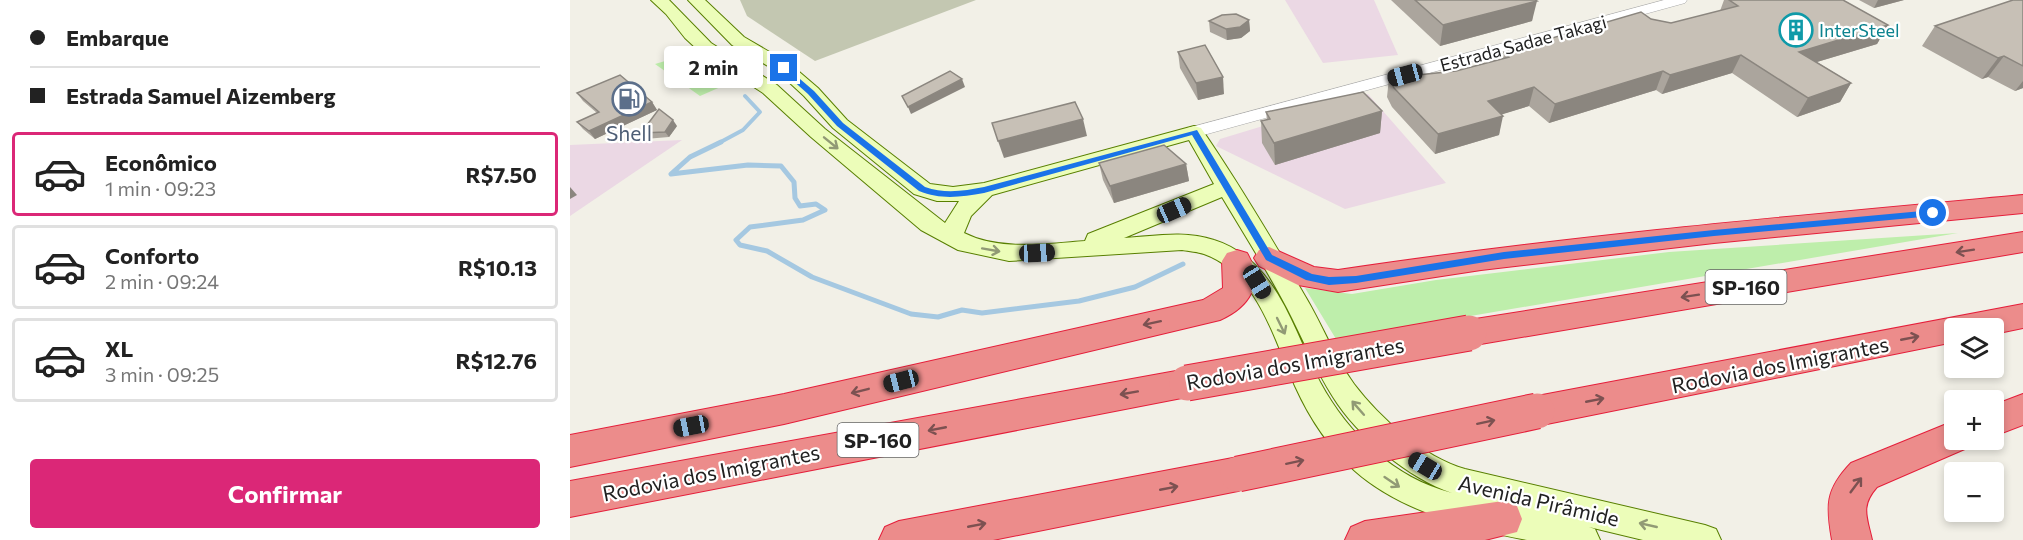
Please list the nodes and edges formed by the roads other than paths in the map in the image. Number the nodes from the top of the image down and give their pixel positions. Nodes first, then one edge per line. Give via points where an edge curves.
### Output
1 (659, 0) edge
2 (696, 0) edge
3 (1680, 0) edge
4 (1194, 132) junction
5 (1226, 187) junction
6 (984, 190) junction
7 (2023, 204) edge
8 (951, 237) junction
9 (2023, 242) edge
10 (1062, 252) junction
11 (1269, 258) junction
12 (1237, 261) junction
13 (2023, 316) edge
14 (2004, 320) edge
15 (1944, 331) edge
16 (2023, 409) edge
17 (2004, 417) edge
18 (1944, 441) edge
19 (570, 451) edge
20 (570, 498) edge
21 (1503, 519) junction
22 (899, 540) edge
23 (1365, 540) edge
24 (1584, 540) edge
25 (1705, 540) edge
26 (1852, 540) edge

1 -> 8 main road via 705,47 770,89 925,221
2 - 6 main road, Estrada Sadae Takagi via 738,41 784,68 840,124 922,189 947,195
3 - 4 street, Estrada Sadae Takagi
4 - 5 main road, Avenida Pirâmide
4 - 6 main road, Estrada Sadae Takagi
5 - 10 main road via 1121,232
5 - 11 main road, Avenida Pirâmide
6 - 8 main road via 963,212
7 - 11 highway via 1504,256 1338,281 1310,277
8 -> 10 main road via 998,252
9 -> 20 highway, Rodovia dos Imigrantes / SP-160, bridge via 1469,333
10 - 12 main road, Avenida Pirâmide via 1170,243 1206,245
25 -> 11 main road, Avenida Pirâmide via 1465,483 1408,456 1343,390
12 -> 19 highway via 1241,281 1238,292 1209,311 780,410
12 -> 21 main road, Avenida Pirâmide via 1266,296 1330,422 1372,468 1401,488 1441,506
13 - 14 highway
22 -> 15 highway, Rodovia dos Imigrantes, bridge
16 - 17 highway
26 -> 18 highway via 1846,508 1852,488 1864,475
21 - 23 highway
21 - 24 main road, Avenida Pirâmide

